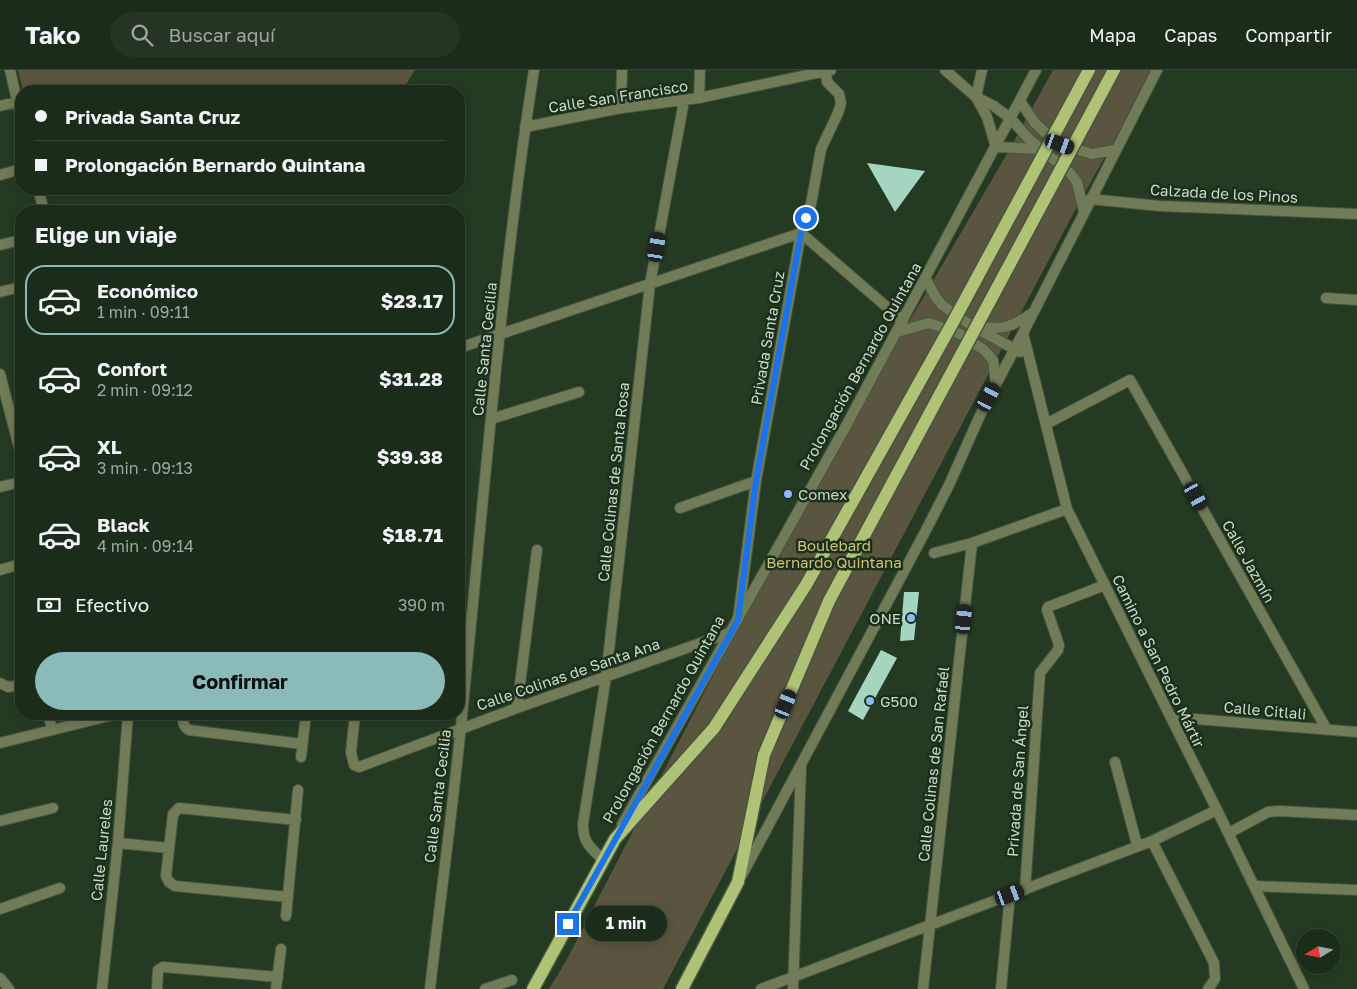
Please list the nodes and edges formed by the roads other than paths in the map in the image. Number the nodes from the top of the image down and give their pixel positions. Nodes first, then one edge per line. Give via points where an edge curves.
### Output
1 (10, 70) edge
2 (534, 70) edge
3 (622, 70) edge
4 (700, 70) edge
5 (829, 70) edge
6 (945, 70) edge
7 (982, 70) edge
8 (1036, 70) edge
9 (1089, 70) edge
10 (1114, 70) edge
11 (1157, 70) edge
12 (15, 93) edge
13 (976, 97) junction
14 (699, 98) junction
15 (684, 100) junction
16 (1020, 101) junction
17 (15, 102) edge
18 (0, 106) edge
19 (621, 108) junction
20 (1011, 119) junction
21 (525, 127) junction
22 (996, 146) junction
23 (1041, 150) junction
24 (1115, 150) junction
25 (15, 171) edge
26 (0, 175) edge
27 (1090, 198) junction
28 (1084, 212) junction
29 (1357, 214) edge
30 (801, 233) junction
31 (15, 241) edge
32 (0, 245) edge
33 (926, 279) junction
34 (650, 284) junction
35 (15, 288) edge
36 (0, 292) edge
37 (1326, 298) dead end
38 (1357, 300) edge
39 (1034, 311) junction
40 (903, 321) junction
41 (972, 326) junction
42 (897, 332) junction
43 (1024, 332) junction
44 (500, 334) junction
45 (465, 346) edge
46 (1014, 349) junction
47 (1030, 357) junction
48 (0, 374) edge
49 (996, 384) junction
50 (579, 392) dead end
51 (491, 419) junction
52 (1046, 424) junction
53 (15, 432) edge
54 (756, 481) junction
55 (15, 483) edge
56 (0, 487) edge
57 (680, 508) dead end
58 (1067, 509) junction
59 (972, 543) junction
60 (537, 550) dead end
61 (934, 553) dead end
62 (15, 566) edge
63 (0, 570) edge
64 (1105, 585) junction
65 (738, 620) junction
66 (729, 633) junction
67 (606, 677) junction
68 (465, 678) edge
69 (0, 683) edge
70 (15, 686) edge
71 (517, 708) junction
72 (1171, 717) junction
73 (50, 720) edge
74 (91, 720) edge
75 (128, 720) edge
76 (182, 720) edge
77 (305, 720) edge
78 (354, 720) edge
79 (461, 720) edge
80 (460, 728) junction
81 (52, 729) junction
82 (1327, 730) junction
83 (1357, 732) edge
84 (0, 743) edge
85 (302, 744) junction
86 (301, 757) dead end
87 (1115, 762) dead end
88 (801, 763) junction
89 (298, 790) dead end
90 (53, 808) dead end
91 (1217, 810) junction
92 (1357, 816) edge
93 (296, 820) junction
94 (0, 822) edge
95 (1229, 833) junction
96 (615, 839) junction
97 (1152, 840) junction
98 (118, 843) junction
99 (1137, 845) junction
100 (170, 848) junction
101 (604, 860) junction
102 (738, 882) junction
103 (1254, 886) junction
104 (60, 888) dead end
105 (1024, 890) junction
106 (1357, 890) edge
107 (1010, 895) junction
108 (288, 897) junction
109 (0, 909) edge
110 (286, 916) dead end
111 (931, 924) junction
112 (281, 948) dead end
113 (795, 976) junction
114 (278, 977) junction
115 (0, 978) edge
116 (512, 980) dead end
117 (10, 989) edge
118 (102, 989) edge
119 (157, 989) edge
120 (276, 989) edge
121 (430, 989) edge
122 (485, 989) edge
123 (533, 989) edge
124 (682, 989) edge
125 (761, 989) edge
126 (793, 989) edge
127 (923, 989) edge
128 (1001, 989) edge
129 (1208, 989) edge
130 (1304, 989) edge

1 - 12 street
2 - 21 street, Calle Santa Cecilia
3 - 19 street
4 - 14 street
5 - 14 street, Calle San Francisco
5 - 30 street, Privada Santa Cruz via 827,82 839,94 841,103 822,149 811,204
6 - 13 street
7 - 13 street
8 - 16 street, Prolongación Bernardo Quintana
9 - 96 main road, bridge via 806,585 714,728
10 - 102 main road, bridge via 829,601 764,755
11 - 24 street
13 - 20 street
13 - 22 street
14 - 15 street, Calle San Francisco
15 - 19 street, Calle San Francisco
15 - 34 street, Calle Colinas de Santa Rosa
16 - 20 street, Prolongación Bernardo Quintana
16 - 24 street via 1035,123 1060,144 1092,154
17 - 18 street
19 - 21 street, Calle San Francisco
20 - 22 street, Prolongación Bernardo Quintana
20 - 23 street
21 - 44 street, Calle Santa Cecilia
22 - 23 street
22 - 33 street, Prolongación Bernardo Quintana
23 - 28 street via 1077,182
24 - 27 street
25 - 26 street
27 - 28 street
27 - 29 street, Calzada de los Pinos via 1160,206
28 - 39 street
30 - 34 street
30 - 40 street
30 - 54 street, Privada Santa Cruz
31 - 32 street
33 - 40 street, Prolongación Bernardo Quintana
33 - 41 street via 942,305
34 - 44 street
34 - 67 street, Calle Colinas de Santa Rosa
35 - 36 street
37 - 38 street
39 - 41 street via 1013,326
39 - 43 street
40 - 42 street, Prolongación Bernardo Quintana
41 - 46 street
42 - 49 street via 929,323 960,334 993,360
42 - 65 street, Prolongación Bernardo Quintana
43 - 46 street
43 - 47 street, Camino a San Pedro Mártir
44 - 45 street
44 - 51 street, Calle Santa Cecilia
46 - 47 street
46 - 49 street
47 - 52 street, Camino a San Pedro Mártir
48 - 53 street
49 - 88 street via 921,540
50 - 51 street
51 - 68 street, Calle Santa Cecilia
52 - 58 street, Camino a San Pedro Mártir
52 - 82 street, Calle Jazmín via 1130,380
54 - 57 street
54 - 65 street, Privada Santa Cruz
55 - 56 street
58 - 59 street
58 - 64 street, Camino a San Pedro Mártir
59 - 61 street
59 - 111 street, Calle Colinas de San Rafaél
60 - 71 street
62 - 63 street
64 - 72 street, Camino a San Pedro Mártir
64 - 105 street, Privada de San Ángel via 1047,610 1059,648 1040,673
65 - 66 street, Prolongación Bernardo Quintana
66 - 67 street, Calle Colinas de Santa Ana
66 - 96 street, Prolongación Bernardo Quintana
67 - 71 street, Calle Colinas de Santa Ana
67 - 101 street, Calle Colinas de Santa Rosa via 583,824 587,844
69 - 70 street
71 - 80 street, Calle Colinas de Santa Ana
72 - 82 street, Calle Citlali
72 - 91 street, Camino a San Pedro Mártir
73 - 81 street
74 - 81 street
75 - 98 street, Calle Laureles
76 - 85 street via 189,730
77 - 85 street
78 - 80 street, Calle Colinas de Santa Ana via 351,752 354,765 359,767
79 - 80 street, Calle Santa Cecilia
80 - 121 street, Calle Santa Cecilia
81 - 84 street
82 - 83 street, Calle Citlali
85 - 86 street
87 - 99 street
88 - 102 street
88 - 113 street
89 - 93 street
90 - 94 street
91 - 95 street, Camino a San Pedro Mártir
91 - 97 street
92 - 95 street via 1279,810 1268,812
93 - 100 street via 179,808 173,814
93 - 108 street
95 - 103 street, Camino a San Pedro Mártir
96 - 101 main road, Prolongación Bernardo Quintana
97 - 99 street
97 - 129 street via 1214,963 1215,979
98 - 100 street
98 - 118 street, Calle Laureles
99 - 105 street
100 - 108 street via 166,876 172,885
101 - 123 main road, Prolongación Bernardo Quintana
102 - 124 main road
103 - 106 street
103 - 130 street, Camino a San Pedro Mártir
104 - 109 street
105 - 107 street
107 - 111 street
107 - 128 street
108 - 110 street
111 - 113 street
111 - 127 street, Calle Colinas de San Rafaél
112 - 114 street
113 - 125 street
113 - 126 street
114 - 119 street via 163,967 158,970
114 - 120 street
115 - 117 street
116 - 122 street

